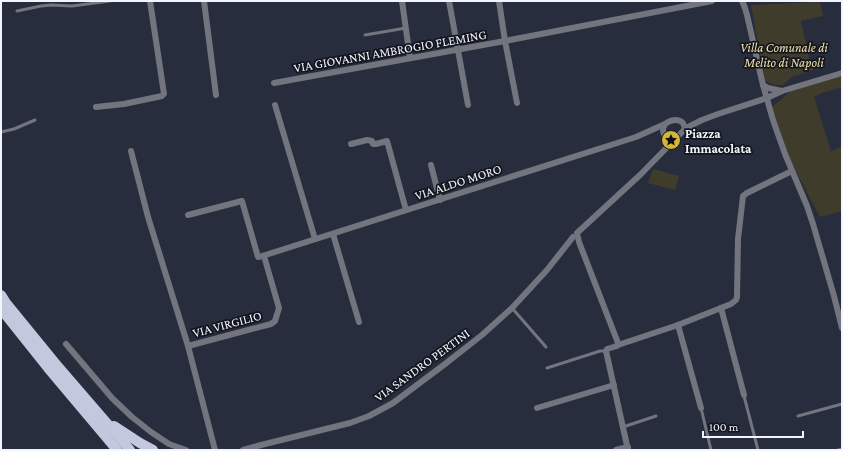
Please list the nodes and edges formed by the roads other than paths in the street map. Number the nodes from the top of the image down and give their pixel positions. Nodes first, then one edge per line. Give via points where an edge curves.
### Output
1 (110, 1) edge
2 (150, 1) edge
3 (204, 1) edge
4 (402, 1) edge
5 (449, 1) edge
6 (499, 1) edge
7 (712, 1) edge
8 (742, 1) edge
9 (17, 10) dead end
10 (406, 28) junction
11 (365, 35) dead end
12 (505, 41) junction
13 (458, 50) junction
14 (410, 58) junction
15 (842, 73) edge
16 (276, 82) dead end
17 (763, 85) junction
18 (782, 91) junction
19 (216, 95) dead end
20 (767, 98) junction
21 (517, 103) dead end
22 (275, 105) dead end
23 (468, 105) dead end
24 (96, 107) dead end
25 (35, 120) dead end
26 (702, 120) junction
27 (681, 122) junction
28 (662, 127) junction
29 (685, 129) junction
30 (1, 132) edge
31 (670, 141) junction
32 (351, 144) dead end
33 (131, 151) dead end
34 (431, 165) dead end
35 (792, 171) junction
36 (440, 200) junction
37 (406, 210) junction
38 (188, 215) dead end
39 (333, 234) junction
40 (577, 238) junction
41 (315, 239) junction
42 (264, 256) junction
43 (1, 295) edge
44 (512, 308) junction
45 (721, 308) junction
46 (1, 309) edge
47 (359, 322) dead end
48 (678, 325) junction
49 (842, 328) edge
50 (66, 344) dead end
51 (618, 345) junction
52 (188, 346) junction
53 (546, 346) dead end
54 (606, 350) junction
55 (547, 368) dead end
56 (614, 385) junction
57 (744, 396) joint
58 (842, 404) edge
59 (537, 408) dead end
60 (701, 408) joint
61 (656, 416) dead end
62 (798, 416) dead end
63 (101, 418) junction
64 (623, 427) junction
65 (182, 449) edge
66 (628, 449) edge
67 (842, 449) edge
68 (117, 450) edge
69 (130, 450) edge
70 (153, 450) edge
71 (215, 450) edge
72 (244, 450) edge
73 (616, 450) edge
74 (711, 450) edge
75 (758, 450) edge
76 (838, 450) edge

1 - 9 lane
2 - 24 street via 164,94 124,104
3 - 19 street
4 - 10 street
5 - 13 street
6 - 12 street
7 - 12 street, VIA GIOVANNI AMBROGIO FLEMING
8 - 17 street
10 - 11 lane
10 - 14 street
12 - 13 street, VIA GIOVANNI AMBROGIO FLEMING
12 - 21 street
13 - 14 street, VIA GIOVANNI AMBROGIO FLEMING
13 - 23 street
14 - 16 street, VIA GIOVANNI AMBROGIO FLEMING
15 - 18 street
17 - 18 street
17 - 20 street
18 - 20 street
20 - 26 street
20 - 35 street
22 - 41 street
25 - 30 lane
26 - 27 street
26 - 29 street
27 - 28 street via 672,121
27 - 29 street
28 - 31 street via 665,137
28 - 36 street, VIA ALDO MORO
29 - 31 street, VIA SANDRO PERTINI
31 - 40 street, VIA SANDRO PERTINI
32 - 37 street via 367,140 373,144 387,142
33 - 52 street via 148,217
34 - 36 street
35 - 45 street via 743,196 738,239 737,297 731,304
35 - 49 street via 813,224
36 - 37 street, VIA ALDO MORO
37 - 39 street, VIA ALDO MORO
38 - 42 street via 242,201 258,256
39 - 41 street, VIA ALDO MORO
39 - 47 street
40 - 44 street, VIA SANDRO PERTINI
40 - 51 street
41 - 42 street, VIA ALDO MORO
42 - 52 street, VIA VIRGILIO via 279,308 275,321
43 - 63 highway
44 - 53 lane
44 - 72 street, VIA SANDRO PERTINI via 445,364 381,410 350,423
45 - 48 street
45 - 57 street
46 - 68 highway
48 - 51 street
48 - 60 street
50 - 65 street via 122,408 151,432
51 - 54 street
52 - 71 street
54 - 55 lane
54 - 56 street
56 - 59 street
56 - 64 street
57 - 75 lane
58 - 62 lane
60 - 74 lane
61 - 64 lane
63 - 69 highway
63 - 70 highway
64 - 66 street
66 - 73 street
67 - 76 lane

